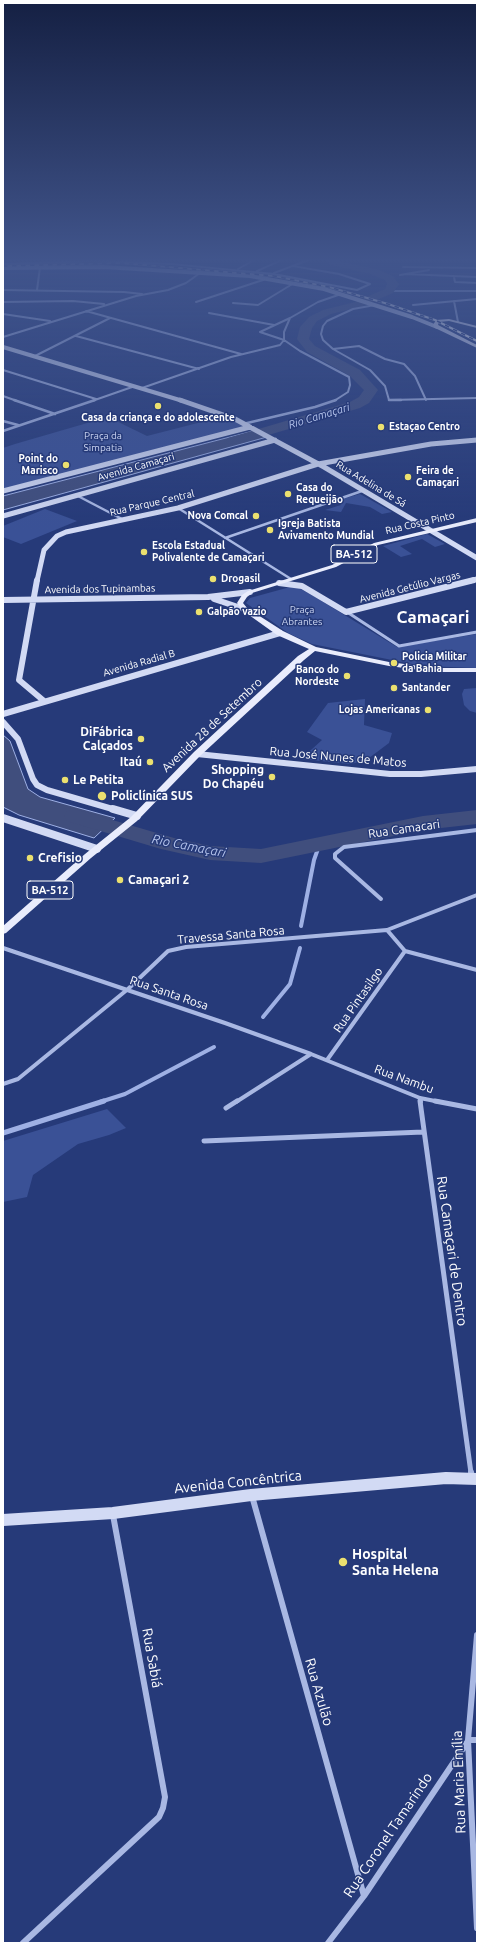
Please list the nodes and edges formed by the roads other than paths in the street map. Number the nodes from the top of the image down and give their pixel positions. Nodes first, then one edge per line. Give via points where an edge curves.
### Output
1 (13, 350) edge
2 (48, 350) edge
3 (127, 350) edge
4 (228, 350) edge
5 (263, 350) edge
6 (298, 350) edge
7 (334, 350) edge
8 (367, 350) edge
9 (243, 354) junction
10 (35, 356) junction
11 (199, 369) junction
12 (3, 370) edge
13 (136, 386) junction
14 (142, 388) junction
15 (3, 396) edge
16 (477, 398) edge
17 (97, 400) junction
18 (426, 400) junction
19 (55, 414) junction
20 (3, 421) edge
21 (244, 424) junction
22 (19, 426) junction
23 (253, 428) junction
24 (3, 431) edge
25 (272, 438) junction
26 (477, 440) edge
27 (318, 464) junction
28 (362, 491) junction
29 (3, 492) edge
30 (76, 494) junction
31 (178, 508) junction
32 (3, 516) edge
33 (122, 519) junction
34 (477, 520) edge
35 (431, 530) junction
36 (225, 538) junction
37 (477, 558) edge
38 (292, 579) junction
39 (477, 579) edge
40 (279, 583) junction
41 (250, 592) junction
42 (197, 597) junction
43 (33, 599) junction
44 (3, 600) edge
45 (244, 609) junction
46 (346, 612) junction
47 (477, 632) edge
48 (280, 633) junction
49 (314, 649) junction
50 (477, 670) edge
51 (44, 700) junction
52 (3, 714) edge
53 (3, 722) edge
54 (197, 754) junction
55 (477, 768) edge
56 (3, 818) edge
57 (134, 819) junction
58 (477, 830) edge
59 (97, 849) junction
60 (477, 895) edge
61 (381, 899) dead end
62 (387, 930) junction
63 (3, 931) edge
64 (3, 948) edge
65 (405, 951) junction
66 (477, 970) edge
67 (128, 989) junction
68 (310, 1054) junction
69 (327, 1060) junction
70 (3, 1084) edge
71 (420, 1098) junction
72 (226, 1108) dead end
73 (477, 1109) edge
74 (423, 1132) junction
75 (204, 1141) dead end
76 (475, 1478) edge
77 (251, 1495) junction
78 (113, 1513) junction
79 (3, 1520) edge
80 (477, 1635) edge
81 (468, 1740) junction
82 (477, 1740) edge
83 (364, 1896) junction
84 (477, 1928) edge
85 (23, 1943) edge
86 (328, 1943) edge

1 - 10 street, Rua Adelina de Sá
2 - 10 street
3 - 11 street
4 - 9 street
5 - 9 street
6 - 21 street via 349,377 348,392 332,402 316,407
7 - 18 street via 370,370 385,386 388,400
8 - 18 street via 385,359 404,364 415,376
9 - 11 street
10 - 13 street, Rua Adelina de Sá
11 - 14 street
12 - 17 street
13 - 14 street, Rua Adelina de Sá
13 - 17 street
14 - 21 street, Rua Adelina de Sá via 215,411
15 - 19 street
16 - 18 street
17 - 19 street
19 - 22 street
20 - 22 street
21 - 23 street, Rua Adelina de Sá
22 - 24 street
23 - 25 street, Rua Adelina de Sá
23 - 29 street, Avenida Camaçari
25 - 27 street, Rua Adelina de Sá
25 - 30 street, Avenida Camaçari
26 - 27 street, Rua Parque Central via 432,444
27 - 28 street, Rua Adelina de Sá
27 - 31 street, Rua Parque Central
28 - 35 street, Rua Adelina de Sá
28 - 36 street
30 - 32 street, Avenida Camaçari
30 - 33 street
31 - 33 street, Rua Parque Central
31 - 36 street
33 - 43 street, Rua Parque Central via 66,532 51,541 44,550
34 - 35 main road, Rua Costa Pinto / BA-512
35 - 37 street, Rua Adelina de Sá
35 - 38 main road, Rua Costa Pinto / BA-512 via 376,544 334,566
36 - 38 street
38 - 40 main road, Rua Costa Pinto / BA-512
39 - 46 street, Avenida Getúlio Vargas
40 - 41 main road, BA-512
40 - 46 street via 302,586
41 - 42 street, Avenida dos Tupinambas
41 - 45 main road via 240,603
42 - 43 street, Avenida dos Tupinambas
42 - 45 street, Avenida dos Tupinambas via 216,599
43 - 44 street, Avenida dos Tupinambas
43 - 51 street, Rua Parque Central via 19,680
45 - 48 main road
46 - 47 street via 399,646
48 - 49 main road
48 - 51 street, Avenida Radial B
49 - 50 main road via 435,670
49 - 54 main road, Avenida 28 de Setembro / BA-512
51 - 52 street, Avenida Radial B
53 - 57 street via 18,739 37,785
54 - 55 street, Rua José Nunes de Matos via 390,774 429,774
54 - 57 main road, Avenida 28 de Setembro / BA-512
56 - 59 street
57 - 59 main road, Avenida 28 de Setembro / BA-512
58 - 61 street, Rua Camacari via 344,848 336,854 335,858
59 - 63 main road, Avenida 28 de Setembro / BA-512
60 - 62 street, Travessa Santa Rosa
62 - 65 street
62 - 67 street, Travessa Santa Rosa via 186,947 168,951
64 - 67 street, Rua Santa Rosa
65 - 66 street
65 - 69 street, Rua Pintasilgo
67 - 68 street, Rua Santa Rosa
67 - 70 street, Travessa Santa Rosa via 18,1079
68 - 69 street, Rua Santa Rosa
68 - 72 street
69 - 71 street, Rua Nambu
71 - 73 street, Rua Nambu
71 - 74 street, Rua Camaçari de Dentro
74 - 75 street
74 - 76 street, Rua Camaçari de Dentro
76 - 77 street, Avenida Concêntrica via 446,1478
77 - 78 street, Avenida Concêntrica
77 - 83 street, Rua Azulão
78 - 79 street, Avenida Concêntrica
78 - 85 street, Rua Sabiá via 165,1797 163,1808 158,1817
80 - 81 street, Rua Maria Emília
81 - 82 street
81 - 83 street, Rua Coronel Tamarindo
81 - 84 street, Rua Maria Emília
83 - 86 street, Rua Coronel Tamarindo

